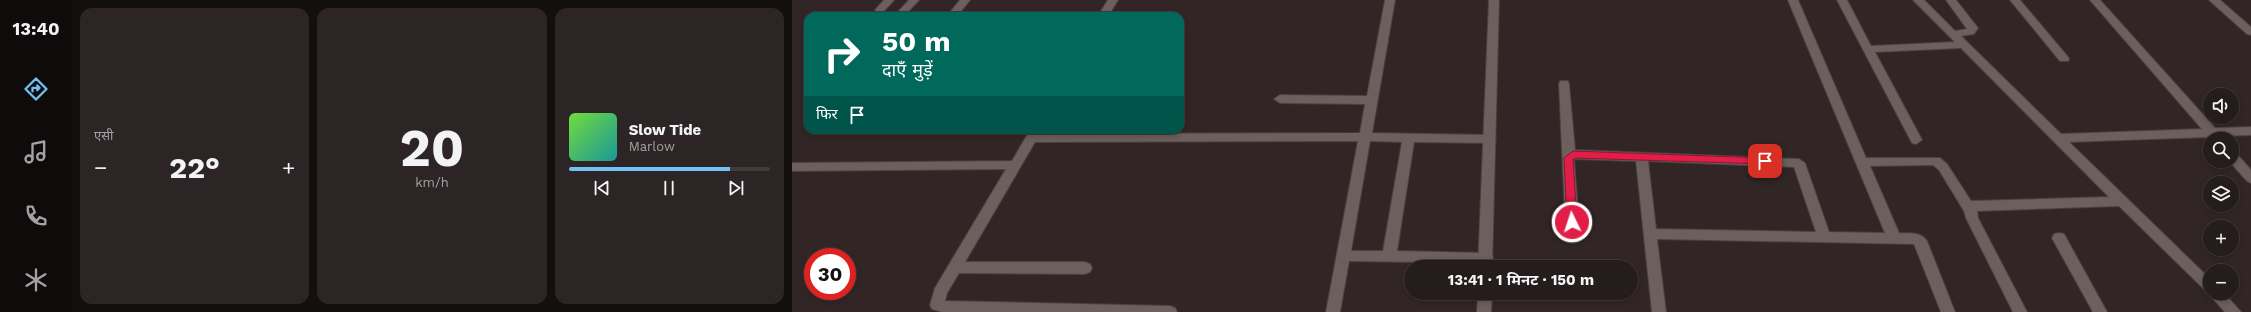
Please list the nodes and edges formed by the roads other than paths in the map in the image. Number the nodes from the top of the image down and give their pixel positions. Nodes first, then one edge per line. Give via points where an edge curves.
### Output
1 (889, 0) edge
2 (914, 0) edge
3 (965, 0) edge
4 (1113, 0) edge
5 (1390, 0) edge
6 (1494, 0) edge
7 (1792, 0) edge
8 (1842, 0) edge
9 (1918, 0) edge
10 (1951, 0) edge
11 (2015, 0) edge
12 (2095, 0) edge
13 (2214, 0) edge
14 (880, 10) dead end
15 (903, 12) edge
16 (955, 12) edge
17 (1106, 12) edge
18 (2251, 32) edge
19 (1953, 34) junction
20 (1964, 45) junction
21 (1868, 49) junction
22 (2064, 59) dead end
23 (1564, 84) dead end
24 (1280, 99) dead end
25 (1372, 100) junction
26 (2251, 131) edge
27 (2210, 132) edge
28 (2239, 133) edge
29 (1033, 134) edge
30 (2203, 136) edge
31 (1365, 137) junction
32 (1408, 138) junction
33 (2058, 138) junction
34 (1490, 139) junction
35 (1916, 140) dead end
36 (1570, 155) junction
37 (1641, 156) junction
38 (1862, 162) junction
39 (2239, 164) edge
40 (1014, 165) junction
41 (792, 167) edge
42 (2251, 178) edge
43 (2122, 201) junction
44 (1970, 210) junction
45 (1649, 234) junction
46 (1824, 237) junction
47 (1573, 238) dead end
48 (1894, 238) junction
49 (2059, 238) dead end
50 (1343, 256) junction
51 (1389, 257) junction
52 (1438, 260) edge
53 (1486, 260) edge
54 (955, 267) junction
55 (1085, 268) dead end
56 (2203, 281) edge
57 (1484, 300) edge
58 (2222, 300) edge
59 (1170, 312) edge
60 (1333, 312) edge
61 (1484, 312) edge
62 (1659, 312) edge
63 (1948, 312) edge
64 (2020, 312) edge
65 (2100, 312) edge
66 (2234, 312) edge

1 - 14 street
2 - 15 street
3 - 16 street
4 - 17 street
5 - 25 street
6 - 34 street
7 - 38 street
8 - 21 street
9 - 19 street
10 - 19 street via 1973,28 1970,32
11 - 22 street
12 - 27 street
13 - 18 street
19 - 20 street
20 - 21 street
20 - 33 street
21 - 35 street
23 - 36 street
24 - 25 street
25 - 31 street
26 - 28 street
29 - 31 street
29 - 40 street
30 - 33 street
31 - 32 street
31 - 50 street
32 - 34 street
32 - 51 street
33 - 43 street
34 - 53 street
36 - 37 street
36 - 47 street
37 - 45 street
37 - 46 street via 1799,162
38 - 44 street via 1936,161 1943,166
38 - 48 street
39 - 42 street
40 - 41 street
40 - 54 street
43 - 44 street via 1977,204
43 - 56 street
44 - 64 street
45 - 46 street
45 - 62 street
46 - 48 street
48 - 63 street via 1913,238 1921,241
49 - 65 street
50 - 51 street
50 - 60 street
51 - 52 street
54 - 55 street
54 - 59 street via 940,292 937,305 952,308
57 - 61 street
58 - 66 street

